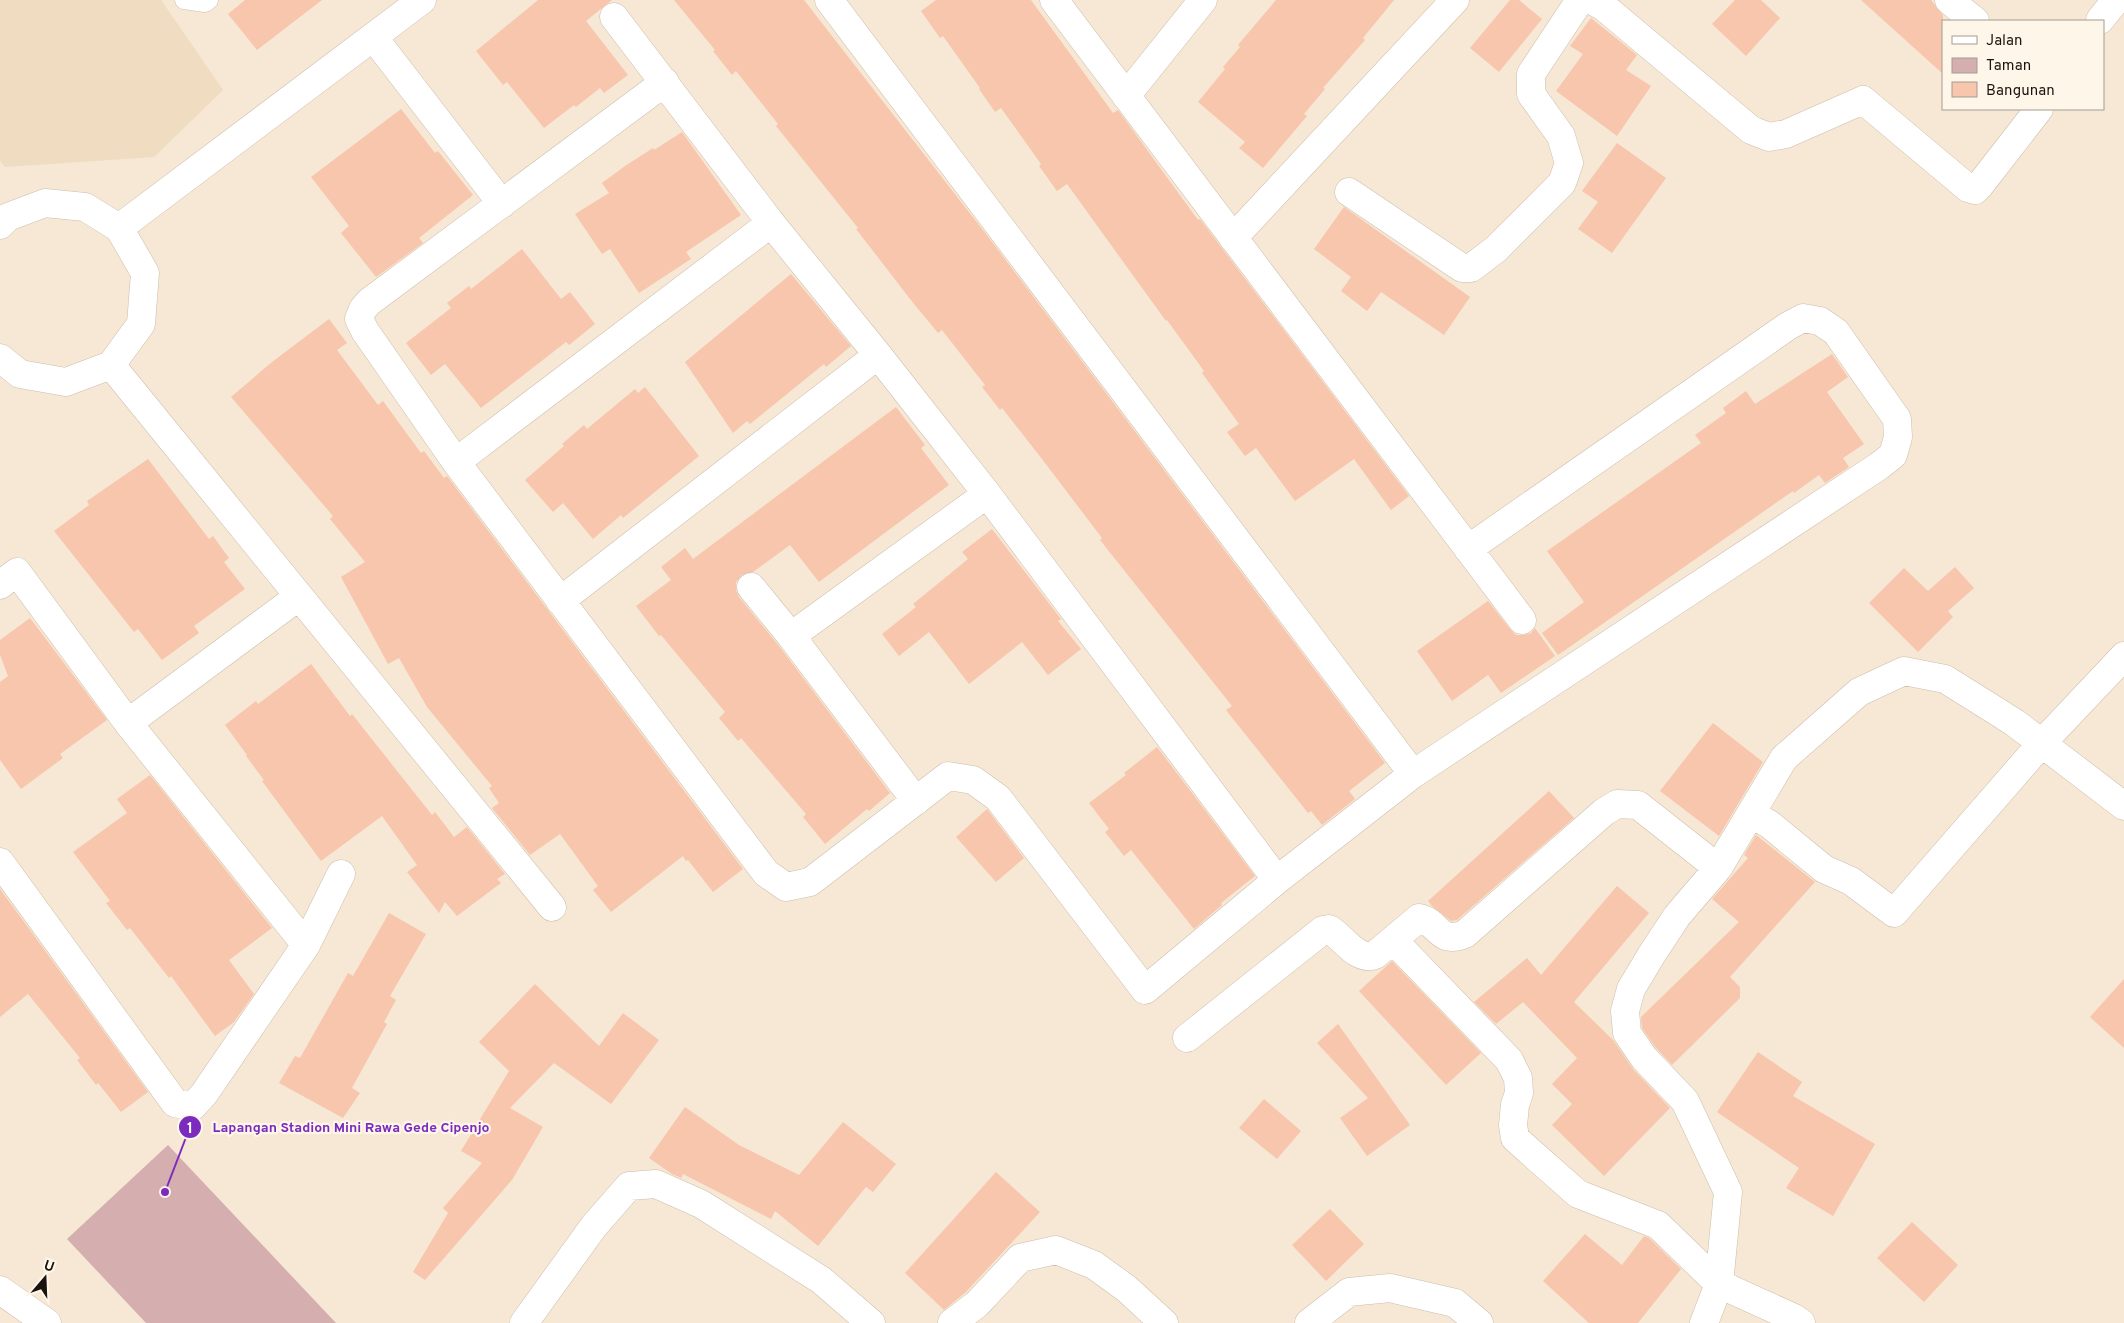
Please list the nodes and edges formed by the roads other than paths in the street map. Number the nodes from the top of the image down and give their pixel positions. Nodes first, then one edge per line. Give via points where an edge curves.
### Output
1 (184, 0) edge
2 (209, 0) edge
3 (422, 0) edge
4 (829, 0) edge
5 (1054, 0) edge
6 (1203, 0) edge
7 (1455, 0) edge
8 (1580, 0) edge
9 (1590, 0) edge
10 (1949, 0) edge
11 (614, 17) dead end
12 (1974, 20) edge
13 (374, 38) junction
14 (665, 82) junction
15 (1126, 96) junction
16 (2038, 110) edge
17 (1349, 192) dead end
18 (502, 204) junction
19 (3, 216) edge
20 (770, 223) junction
21 (119, 228) junction
22 (1233, 238) junction
23 (878, 355) junction
24 (0, 358) edge
25 (110, 365) junction
26 (456, 462) junction
27 (987, 494) junction
28 (1468, 549) junction
29 (0, 585) edge
30 (751, 587) dead end
31 (298, 596) junction
32 (560, 601) junction
33 (1522, 620) dead end
34 (791, 636) junction
35 (2124, 656) edge
36 (128, 723) junction
37 (2041, 744) junction
38 (1413, 774) junction
39 (916, 801) junction
40 (2124, 806) edge
41 (1751, 814) junction
42 (0, 862) edge
43 (1718, 868) junction
44 (341, 874) dead end
45 (1278, 880) junction
46 (552, 907) dead end
47 (1394, 940) junction
48 (306, 945) junction
49 (1187, 1038) dead end
50 (1719, 1284) junction
51 (0, 1290) edge
52 (47, 1323) edge
53 (524, 1323) edge
54 (871, 1323) edge
55 (952, 1323) edge
56 (1164, 1323) edge
57 (1309, 1323) edge
58 (1478, 1323) edge
59 (1704, 1323) edge
60 (1801, 1323) edge

1 - 2 lane via 205,3
3 - 13 street
4 - 38 street
5 - 15 street
6 - 15 street
7 - 22 street
8 - 17 street via 1531,74 1531,94 1561,136 1569,163 1562,183 1496,249 1471,268 1462,268
9 - 16 street via 1604,7 1751,130 1769,138 1786,134 1863,100 1974,190
10 - 12 street
11 - 14 street
13 - 18 street
13 - 21 street
14 - 18 street
14 - 20 street
15 - 22 street
18 - 26 street via 369,302 359,319
19 - 21 street via 45,204 85,207
20 - 23 street
20 - 26 street
21 - 25 street via 145,273 141,324
22 - 28 street
23 - 27 street
23 - 32 street
24 - 25 street via 20,374 66,382
25 - 31 street
26 - 32 street
27 - 34 street
27 - 45 street
28 - 33 street
28 - 38 street via 1803,318 1820,321 1836,332 1897,419 1898,437 1892,455 1879,466
29 - 36 street via 17,572
30 - 34 street
31 - 36 street
31 - 46 street
32 - 39 street via 766,873 786,887 810,882
34 - 39 street
35 - 37 street
36 - 48 street
37 - 40 street
37 - 41 street via 2015,723 1944,680 1904,671 1859,692 1784,758
37 - 41 street via 1894,913 1851,881 1824,869 1769,824
38 - 45 street
39 - 45 street via 948,776 973,780 998,798 1145,990
41 - 43 street
42 - 48 street via 175,1103 192,1107 204,1094
43 - 47 street via 1638,806 1617,804 1465,934 1455,938 1444,936 1419,918
43 - 50 street via 1677,916 1652,954 1631,989 1625,1011 1627,1032 1644,1058 1685,1101 1728,1192
44 - 48 street
47 - 49 street via 1369,957 1358,954 1330,929 1323,930
47 - 50 street via 1509,1060 1518,1078 1519,1093 1514,1105 1513,1125 1516,1138 1578,1194 1658,1225
50 - 59 street
50 - 60 street
51 - 52 street
53 - 54 street via 594,1226 629,1186 656,1184 701,1204 821,1280
55 - 56 street via 977,1304 1020,1258 1056,1250 1094,1265 1127,1289
57 - 58 street via 1349,1292 1390,1288 1455,1303

